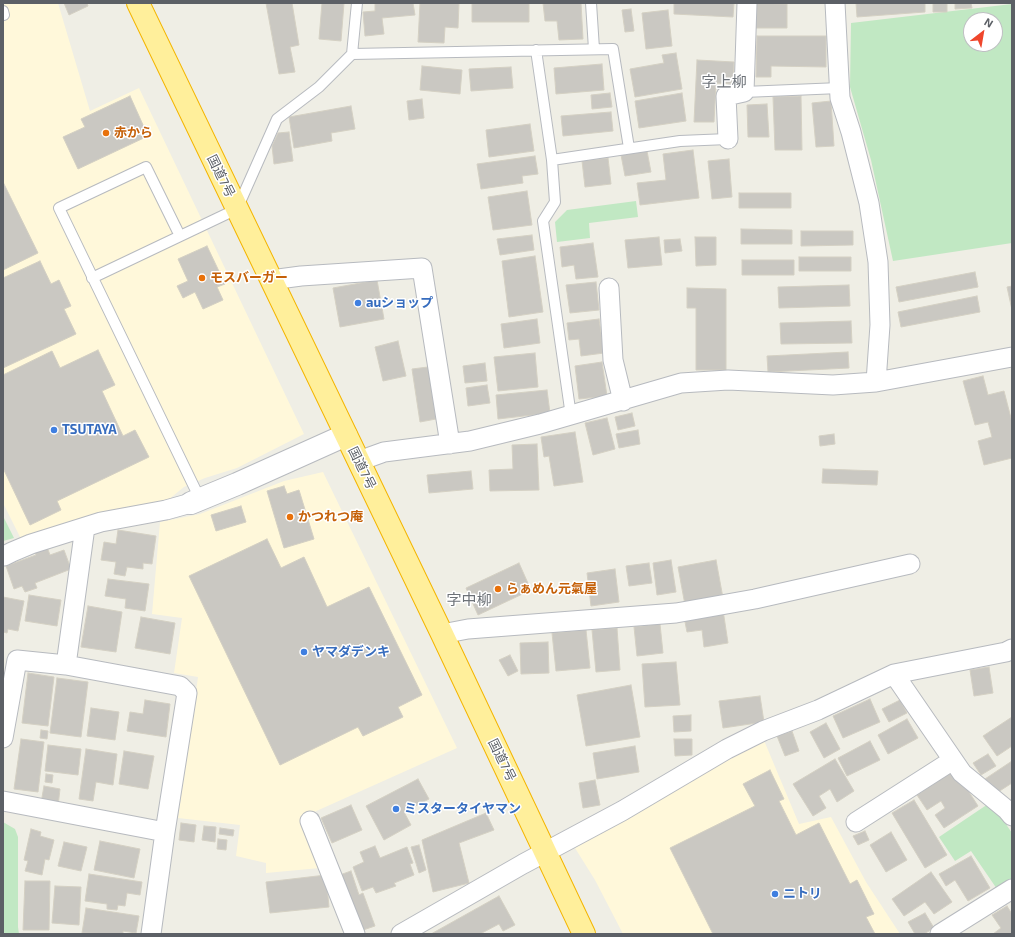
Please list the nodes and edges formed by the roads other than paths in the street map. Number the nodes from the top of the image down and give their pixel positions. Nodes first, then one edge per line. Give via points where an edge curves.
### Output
1 (138, 3) edge
2 (357, 3) edge
3 (590, 3) edge
4 (747, 3) edge
5 (835, 3) edge
6 (594, 49) junction
7 (536, 50) junction
8 (352, 54) junction
9 (840, 88) junction
10 (744, 92) junction
11 (728, 139) joint
12 (629, 148) junction
13 (552, 160) junction
14 (237, 209) junction
15 (180, 236) junction
16 (92, 278) junction
17 (271, 280) junction
18 (609, 288) dead end
19 (1012, 357) edge
20 (876, 382) junction
21 (623, 401) junction
22 (571, 416) junction
23 (346, 435) junction
24 (450, 444) junction
25 (359, 461) junction
26 (195, 501) junction
27 (85, 527) junction
28 (4, 557) edge
29 (910, 564) dead end
30 (442, 634) junction
31 (1010, 654) edge
32 (66, 665) junction
33 (894, 674) junction
34 (3, 738) edge
35 (953, 760) junction
36 (3, 801) edge
37 (1012, 816) edge
38 (310, 821) dead end
39 (856, 822) dead end
40 (166, 832) junction
41 (546, 852) junction
42 (1012, 889) edge
43 (152, 934) edge
44 (355, 934) edge
45 (401, 934) edge
46 (584, 934) edge
47 (940, 934) edge

1 - 14 highway, 国道7号
2 - 8 lane
3 - 6 lane
4 - 10 street
5 - 9 street
6 - 7 lane
6 - 12 lane via 614,49
7 - 8 lane
7 - 13 lane
8 - 14 lane via 319,86 277,119
9 - 10 lane
9 - 20 street via 840,98 869,203 878,262 880,326
10 - 11 street via 726,96
11 - 12 lane via 680,141
12 - 13 lane
13 - 22 lane via 555,202 543,221
14 - 15 lane
14 - 17 highway, 国道7号
15 - 16 lane
15 - 16 lane via 146,167 59,208
16 - 26 lane
17 - 23 highway, 国道7号
17 - 24 street via 422,268
18 - 21 street via 613,360
19 - 20 street
20 - 21 street via 833,385 728,380 681,383
21 - 22 street
22 - 24 street
23 - 25 highway, 国道7号
23 - 26 street
24 - 25 street via 384,452
25 - 30 highway, 国道7号
26 - 27 street via 166,510 117,518
27 - 28 street via 31,544
27 - 32 street
29 - 30 street via 676,614 468,629
30 - 41 highway, 国道7号
31 - 33 street
32 - 34 street via 17,660
32 - 40 street via 180,686 187,693
33 - 35 street
33 - 41 street via 818,710 763,731
35 - 37 street via 962,773
35 - 39 street
36 - 40 street
38 - 44 street
40 - 43 street
41 - 45 street
41 - 46 highway, 国道7号
42 - 47 street

